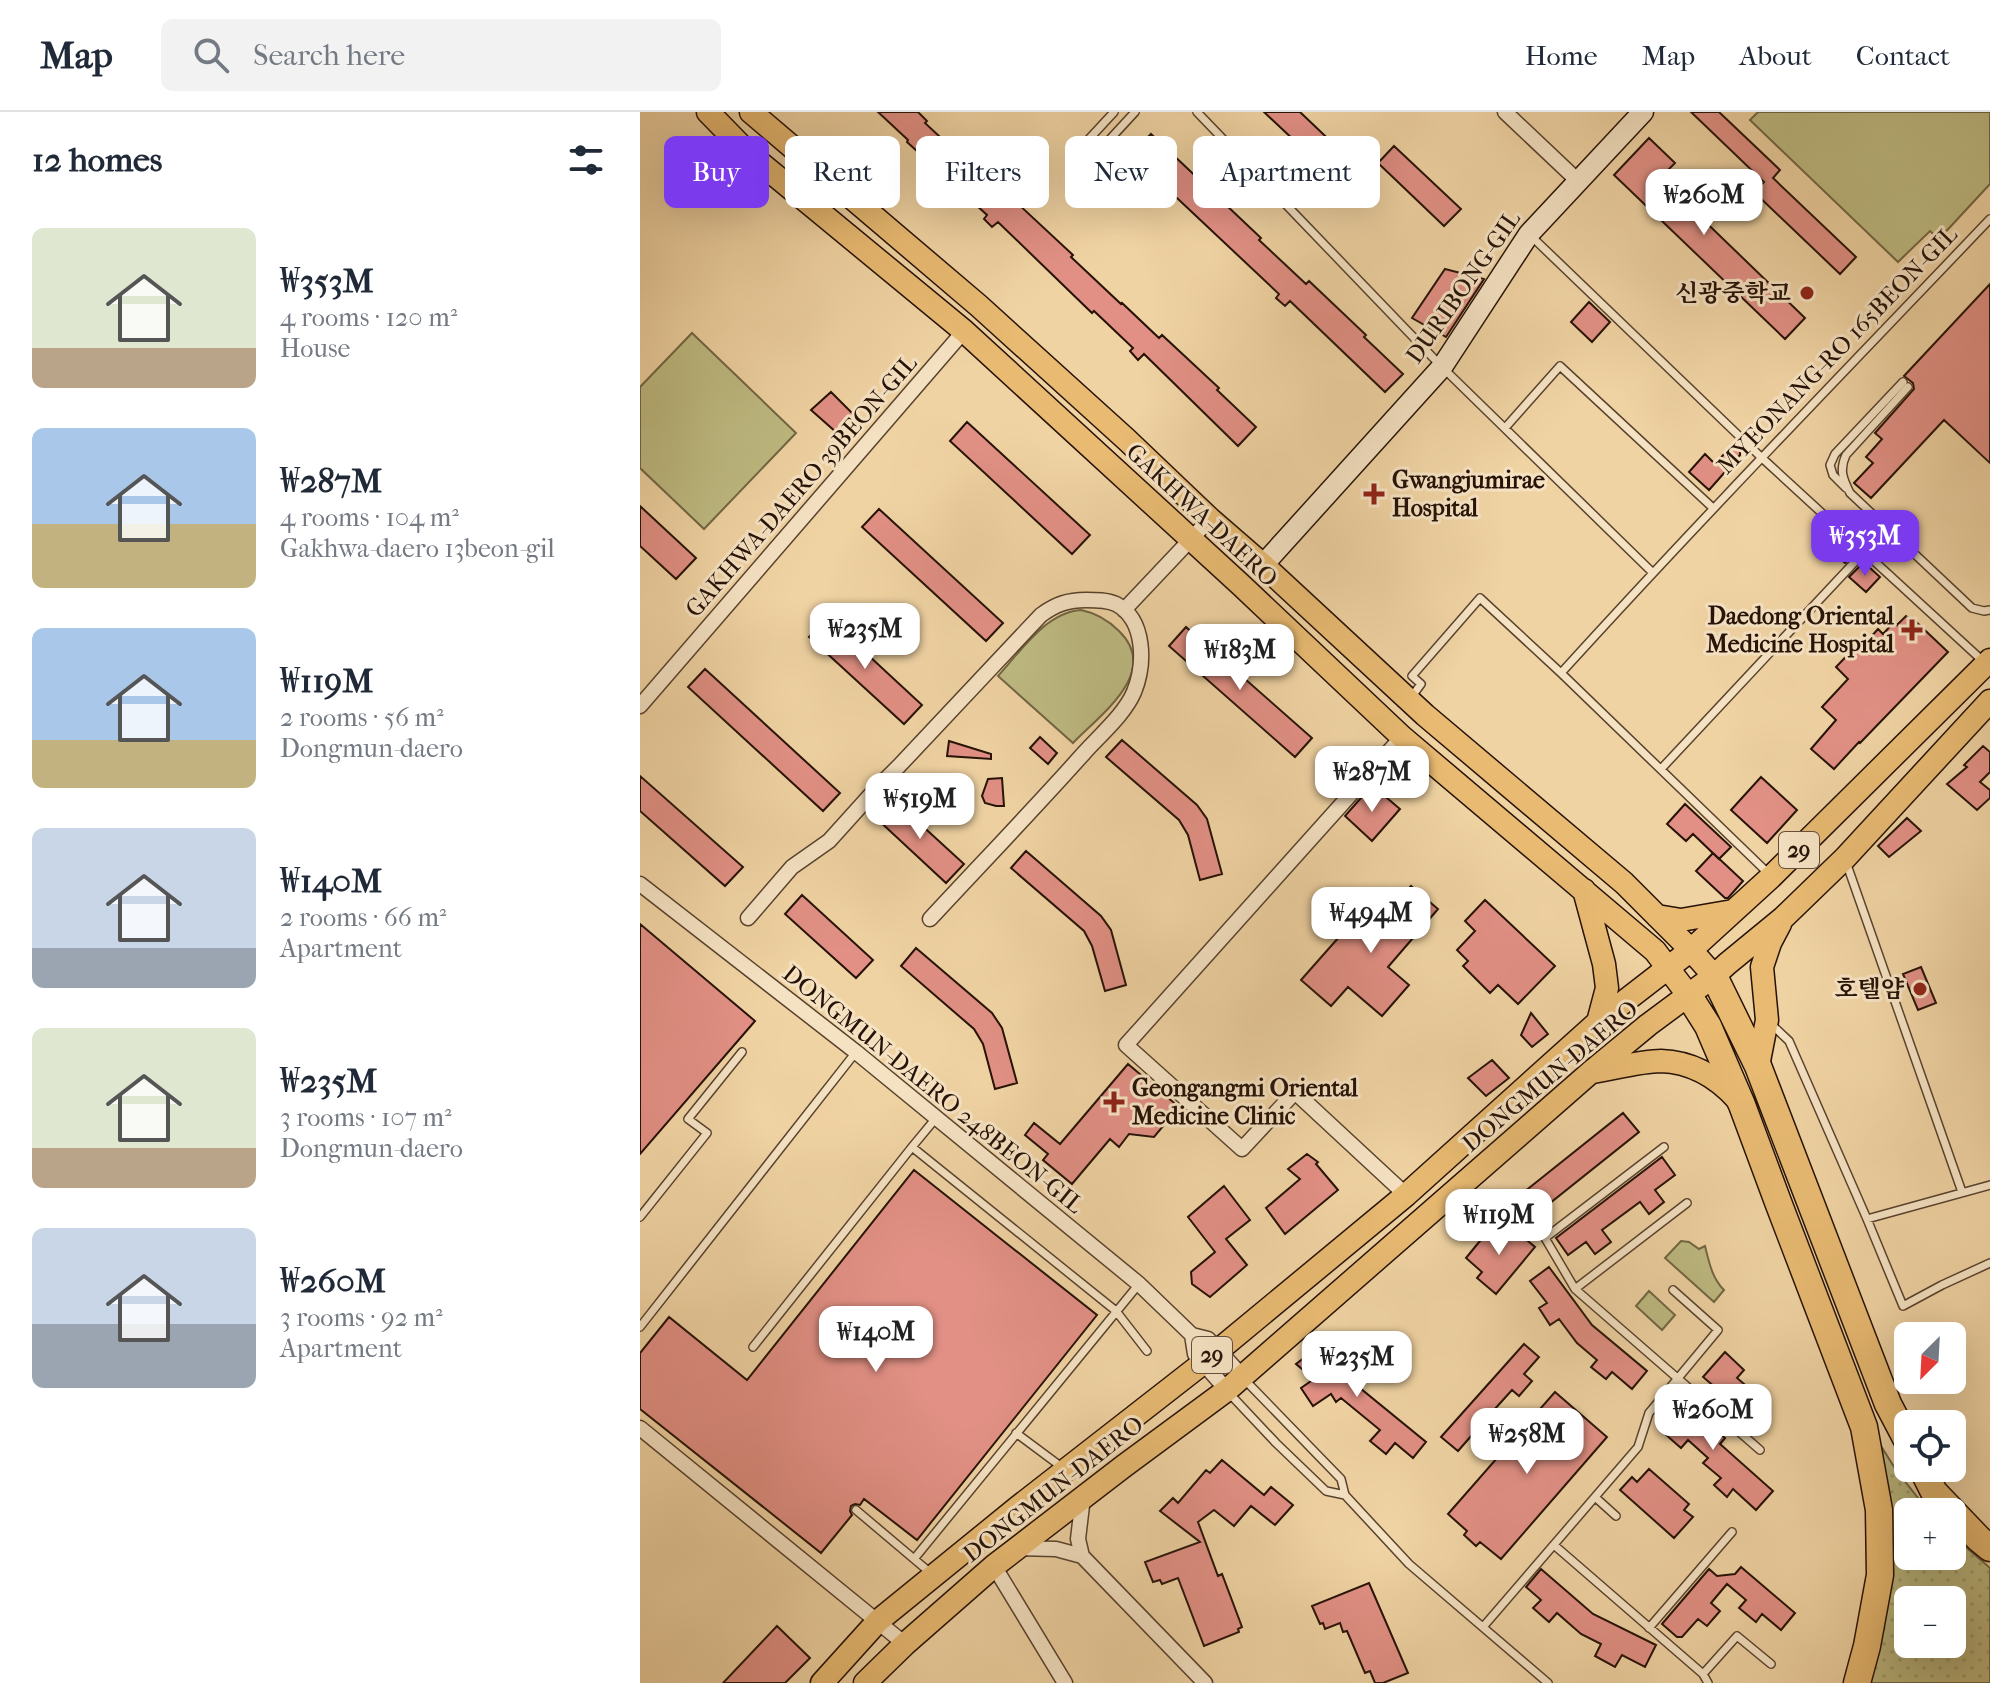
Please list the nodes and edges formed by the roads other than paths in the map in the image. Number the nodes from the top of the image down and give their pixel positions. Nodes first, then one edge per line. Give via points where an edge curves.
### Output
1 (708, 112) edge
2 (751, 112) edge
3 (1114, 112) edge
4 (1135, 112) edge
5 (1197, 112) edge
6 (1505, 112) edge
7 (1643, 112) edge
8 (1092, 136) edge
9 (1113, 136) edge
10 (1578, 181) junction
11 (1990, 219) edge
12 (1529, 234) junction
13 (964, 331) junction
14 (1442, 367) junction
15 (1905, 384) dead end
16 (1505, 428) junction
17 (1762, 458) junction
18 (1713, 508) junction
19 (1210, 519) junction
20 (1888, 529) junction
21 (1191, 540) junction
22 (1864, 552) junction
23 (1263, 565) junction
24 (1652, 572) junction
25 (1124, 610) junction
26 (1990, 610) edge
27 (1989, 664) edge
28 (1561, 673) junction
29 (1409, 701) junction
30 (1990, 701) edge
31 (640, 706) edge
32 (1402, 737) junction
33 (1661, 769) junction
34 (1845, 858) junction
35 (1771, 877) junction
36 (640, 884) edge
37 (1584, 890) junction
38 (1734, 910) junction
39 (1657, 916) junction
40 (748, 918) dead end
41 (1783, 918) junction
42 (930, 919) dead end
43 (1691, 950) junction
44 (1668, 969) junction
45 (1714, 976) junction
46 (1689, 996) junction
47 (1767, 1020) junction
48 (1598, 1022) junction
49 (742, 1052) dead end
50 (856, 1052) junction
51 (1758, 1066) junction
52 (1591, 1072) junction
53 (1742, 1105) junction
54 (936, 1118) junction
55 (912, 1147) junction
56 (1664, 1147) dead end
57 (1990, 1185) edge
58 (1962, 1192) junction
59 (1406, 1195) junction
60 (1687, 1203) dead end
61 (640, 1217) edge
62 (1867, 1219) junction
63 (1990, 1263) edge
64 (1139, 1284) junction
65 (1575, 1289) junction
66 (1673, 1290) dead end
67 (1116, 1311) junction
68 (640, 1327) edge
69 (753, 1347) dead end
70 (1147, 1351) dead end
71 (1210, 1356) junction
72 (1678, 1378) junction
73 (1235, 1384) junction
74 (1894, 1415) edge
75 (640, 1428) edge
76 (1016, 1433) junction
77 (1760, 1450) dead end
78 (1067, 1470) junction
79 (1929, 1482) edge
80 (1345, 1495) junction
81 (1083, 1496) junction
82 (1595, 1497) junction
83 (856, 1510) dead end
84 (1616, 1516) dead end
85 (1732, 1532) dead end
86 (1554, 1545) junction
87 (1016, 1548) junction
88 (1990, 1548) edge
89 (1082, 1556) junction
90 (914, 1559) junction
91 (994, 1566) junction
92 (934, 1576) junction
93 (878, 1621) junction
94 (1483, 1627) junction
95 (1649, 1628) junction
96 (905, 1644) junction
97 (1771, 1664) dead end
98 (1703, 1674) junction
99 (822, 1683) edge
100 (865, 1683) edge
101 (1065, 1683) edge
102 (1205, 1683) edge
103 (1548, 1683) edge
104 (1708, 1683) edge
105 (1857, 1683) edge

1 - 13 main road, GAKHWA-DAERO via 748,153
2 - 19 main road, GAKHWA-DAERO via 979,306
3 - 8 lane
4 - 9 lane
5 - 14 lane
6 - 10 street
7 - 10 street, DURIBONG-GIL
10 - 12 street, DURIBONG-GIL
11 - 17 lane, MYEONANG-RO 165BEON-GIL
12 - 14 street, DURIBONG-GIL
12 - 17 lane
13 - 21 main road, GAKHWA-DAERO
13 - 31 street, GAKHWA-DAERO 39BEON-GIL
14 - 16 lane
14 - 23 street, DURIBONG-GIL
15 - 20 lane via 1842,463 1850,493
16 - 18 lane, MYEONANG-RO 165BEON-GIL via 1560,366
16 - 24 lane
17 - 18 lane, MYEONANG-RO 165BEON-GIL
17 - 22 lane
18 - 24 lane, MYEONANG-RO 165BEON-GIL
19 - 21 street
19 - 23 main road, GAKHWA-DAERO
20 - 22 lane
20 - 26 lane via 1972,608
21 - 25 street
21 - 32 main road, GAKHWA-DAERO
22 - 27 lane
22 - 33 lane
23 - 29 main road, GAKHWA-DAERO
24 - 28 lane, MYEONANG-RO 165BEON-GIL
25 - 40 street via 1109,602 1081,600 1059,603 1041,615 829,841 792,867
25 - 42 street via 1140,641 1139,676 1132,695
27 - 35 main road, DONGMUN-DAERO / 29
28 - 29 lane via 1480,598 1412,676 1421,684
28 - 33 lane
29 - 39 main road, GAKHWA-DAERO
30 - 34 main road, DONGMUN-DAERO / 29
32 - 37 main road, GAKHWA-DAERO
32 - 59 street via 1126,1045 1242,1149 1295,1092
33 - 35 lane
34 - 41 main road, DONGMUN-DAERO / 29
34 - 58 lane
35 - 38 main road, DONGMUN-DAERO / 29
36 - 50 street, DONGMUN-DAERO 248BEON-GIL
37 - 44 main road, GAKHWA-DAERO via 1655,951
37 - 48 main road via 1607,988
38 - 39 main road via 1681,920
38 - 43 main road, DONGMUN-DAERO / 29
39 - 43 main road, GAKHWA-DAERO
41 - 45 main road, DONGMUN-DAERO / 29
41 - 47 main road via 1762,967
43 - 44 main road, DONGMUN-DAERO / 29
43 - 45 main road, GAKHWA-DAERO
44 - 46 main road, GAKHWA-DAERO
44 - 48 main road, DONGMUN-DAERO / 29
45 - 46 main road, DONGMUN-DAERO / 29
45 - 51 highway
46 - 52 main road, DONGMUN-DAERO / 29
46 - 53 highway
47 - 51 main road
47 - 62 lane via 1789,1041
48 - 59 main road, DONGMUN-DAERO / 29
49 - 61 lane via 688,1119 707,1133
50 - 54 street, DONGMUN-DAERO 248BEON-GIL
50 - 68 lane
51 - 74 highway
52 - 53 main road via 1660,1061 1682,1065 1723,1083
52 - 73 main road, DONGMUN-DAERO / 29
53 - 105 highway via 1864,1427 1879,1510 1880,1575
54 - 55 lane
54 - 64 street, DONGMUN-DAERO 248BEON-GIL
55 - 67 lane
55 - 69 lane
56 - 65 lane via 1545,1238
57 - 58 lane
58 - 62 lane
59 - 71 main road, DONGMUN-DAERO / 29
60 - 65 lane
62 - 63 lane via 1903,1306
64 - 67 lane
64 - 71 street, DONGMUN-DAERO 248BEON-GIL via 1192,1335 1208,1339
65 - 72 lane
66 - 72 lane via 1718,1330
67 - 70 lane
67 - 76 lane
71 - 73 street, DONGMUN-DAERO 248BEON-GIL
71 - 78 main road, DONGMUN-DAERO / 29
72 - 77 lane
72 - 82 lane via 1649,1413 1638,1447
73 - 80 lane via 1341,1479
73 - 80 lane via 1276,1443 1326,1491
73 - 81 main road, DONGMUN-DAERO / 29
75 - 93 street
76 - 78 lane
76 - 90 lane
78 - 92 main road, DONGMUN-DAERO / 29
79 - 88 highway
80 - 94 lane via 1409,1564
81 - 87 main road, DONGMUN-DAERO / 29
81 - 89 street via 1078,1539
82 - 84 lane
82 - 86 lane
83 - 90 lane
85 - 95 lane
86 - 94 lane
86 - 95 lane
87 - 89 street
87 - 91 main road, DONGMUN-DAERO / 29
89 - 102 street
90 - 92 lane
91 - 96 main road, DONGMUN-DAERO / 29
91 - 101 street
92 - 93 main road, DONGMUN-DAERO / 29
93 - 96 street
93 - 99 main road, DONGMUN-DAERO / 29
94 - 103 lane
95 - 98 lane
96 - 100 main road, DONGMUN-DAERO / 29
97 - 98 lane via 1737,1636
98 - 104 lane

